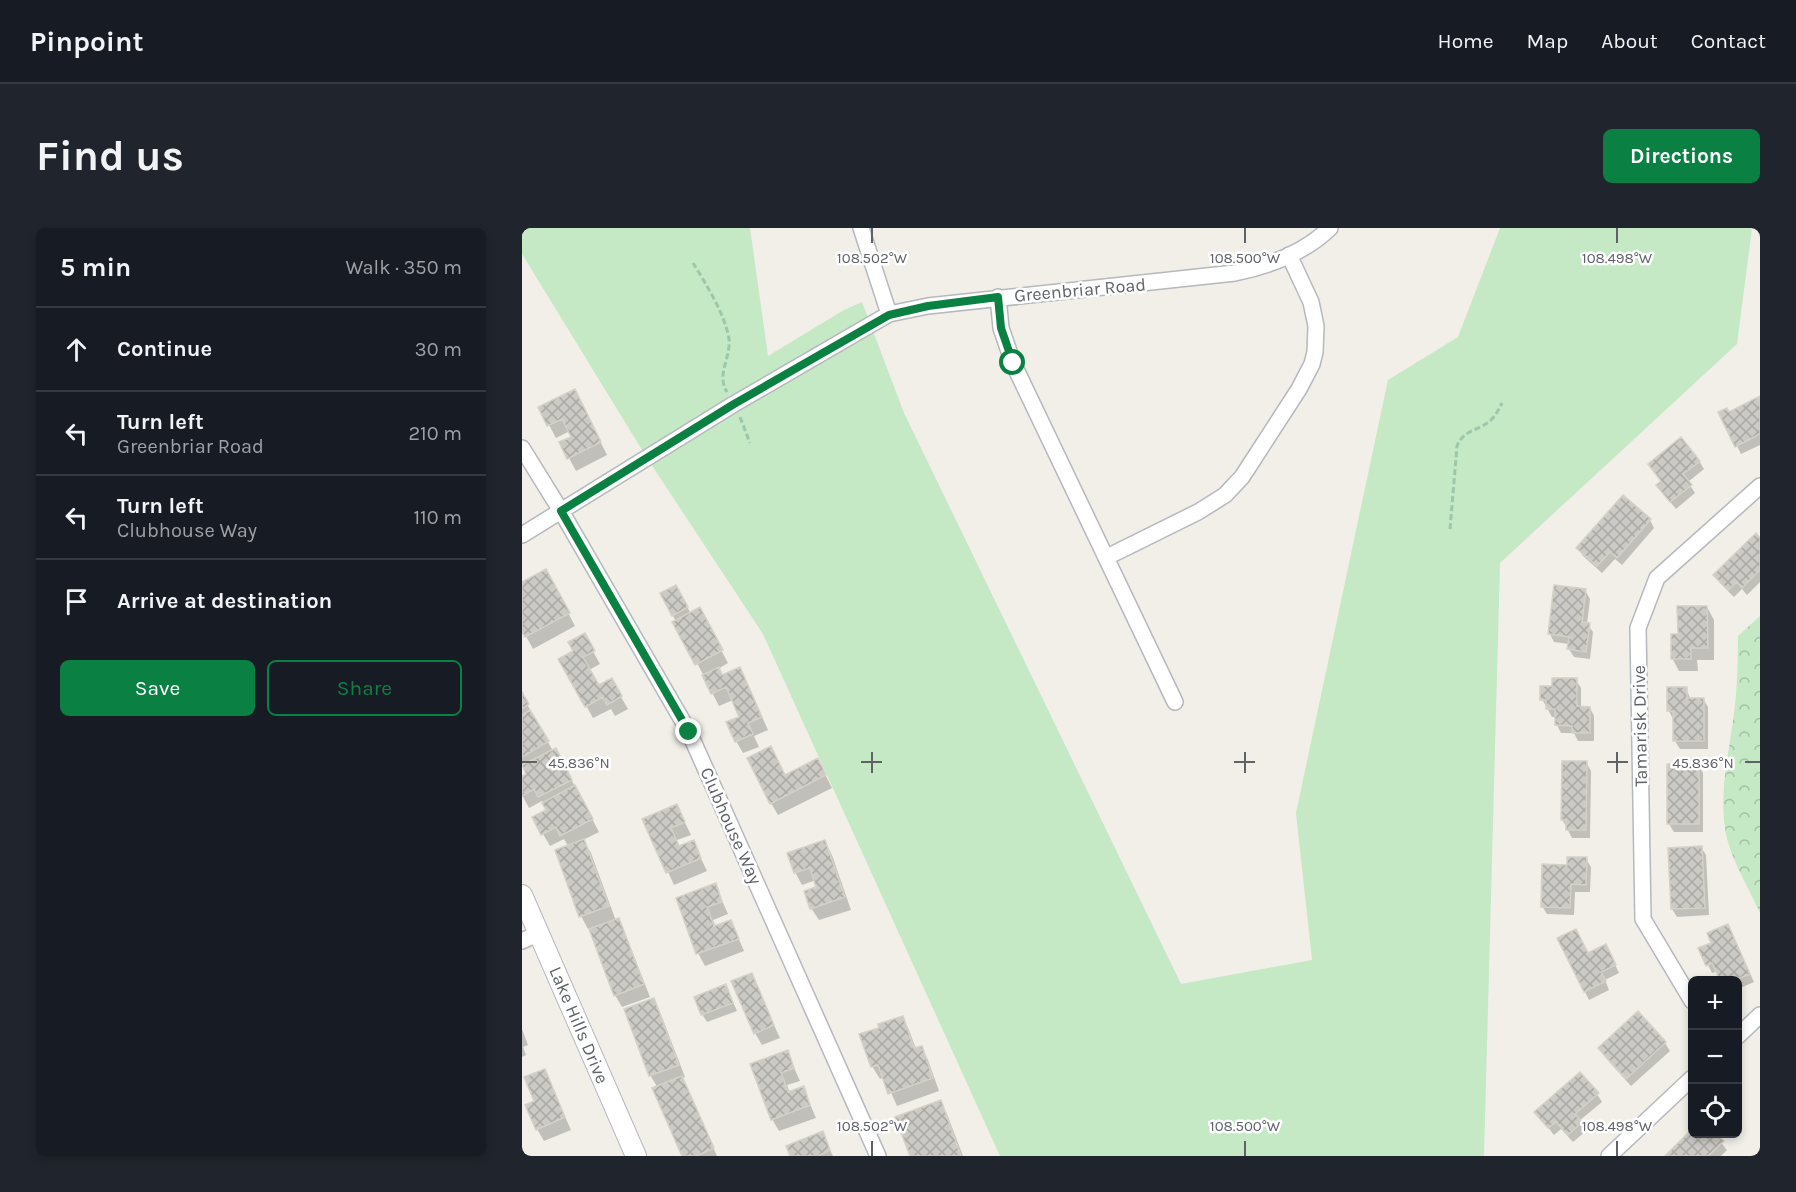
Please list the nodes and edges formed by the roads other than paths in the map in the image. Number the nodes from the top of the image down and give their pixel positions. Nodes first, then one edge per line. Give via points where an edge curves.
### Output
1 (861, 228) edge
2 (1330, 228) edge
3 (1289, 255) junction
4 (998, 297) junction
5 (889, 315) junction
6 (522, 448) edge
7 (1760, 486) edge
8 (561, 511) junction
9 (522, 535) edge
10 (1107, 557) junction
11 (1175, 702) dead end
12 (522, 895) edge
13 (531, 937) edge
14 (1688, 994) edge
15 (1760, 1015) edge
16 (1742, 1031) edge
17 (1688, 1082) edge
18 (636, 1156) edge
19 (878, 1156) edge
20 (1609, 1156) edge

1 - 5 street
2 - 3 street, Greenbriar Road
3 - 4 street, Greenbriar Road via 1253,269 1215,277
3 - 10 street via 1311,303 1316,326 1312,364 1299,389 1242,477 1225,495
4 - 5 street, Greenbriar Road
4 - 10 street via 1001,328 1013,363
5 - 8 street, Greenbriar Road via 734,404
6 - 8 street, Clubhouse Way
7 - 14 street, Tamarisk Drive via 1657,578 1638,628 1643,918
8 - 9 street, Greenbriar Road
8 - 19 street, Clubhouse Way via 689,732
10 - 11 street
12 - 13 street, Lake Hills Drive
13 - 18 street, Lake Hills Drive
15 - 16 street
17 - 20 street

